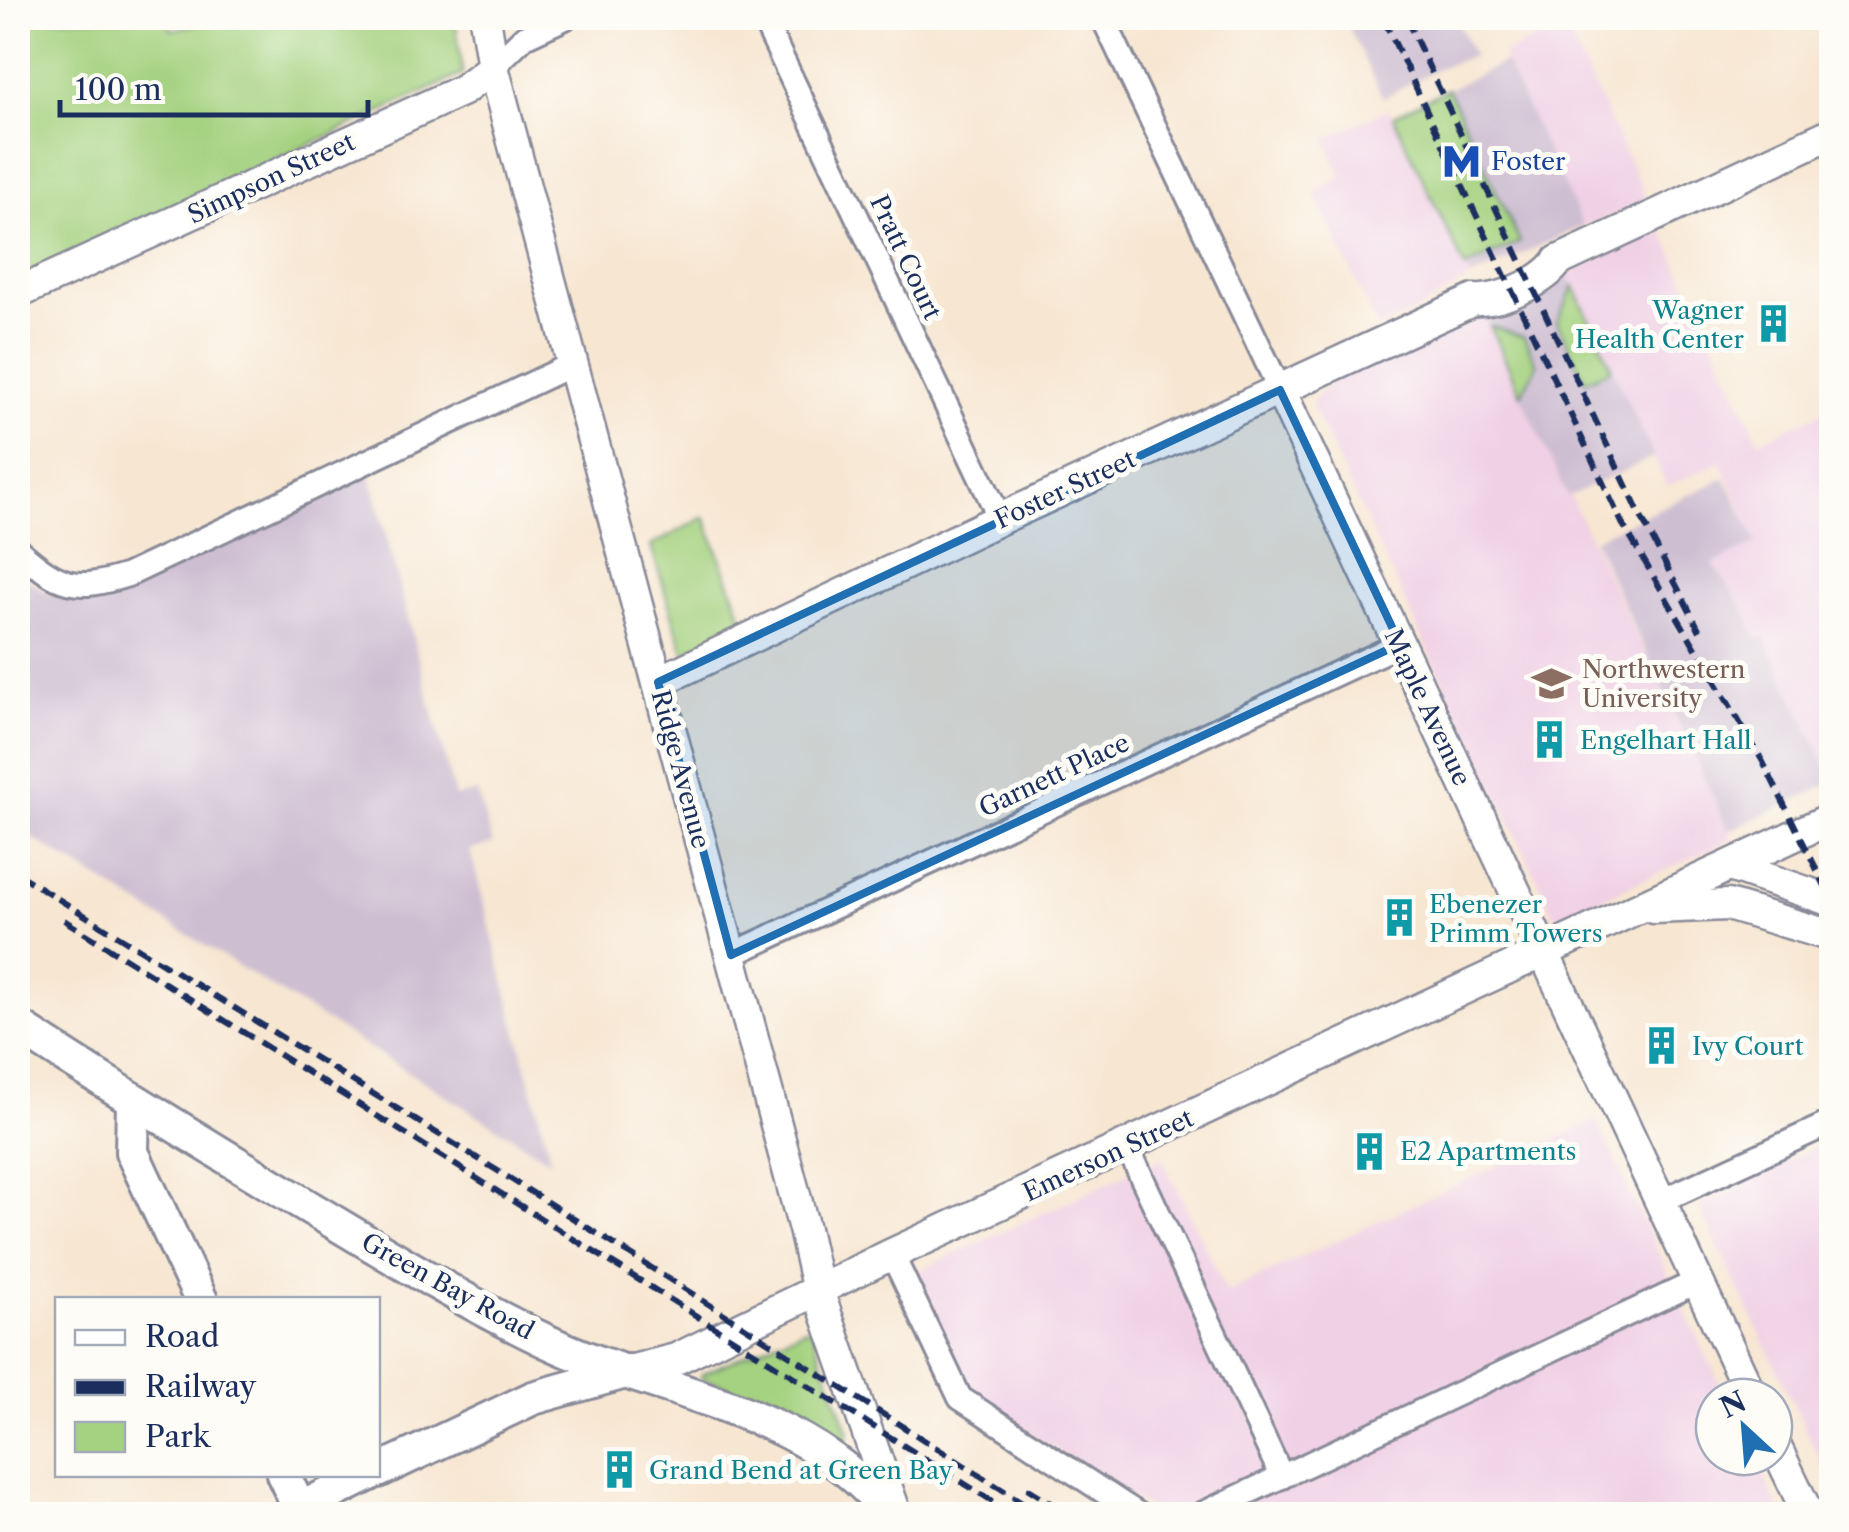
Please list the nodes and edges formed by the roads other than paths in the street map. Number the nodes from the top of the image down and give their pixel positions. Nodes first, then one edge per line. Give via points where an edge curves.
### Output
1 (484, 18) edge
2 (565, 18) edge
3 (763, 18) edge
4 (1112, 20) edge
5 (493, 68) junction
6 (1832, 133) edge
7 (18, 294) edge
8 (573, 364) junction
9 (1280, 390) junction
10 (1000, 519) junction
11 (18, 550) edge
12 (1400, 644) junction
13 (658, 682) junction
14 (1832, 818) edge
15 (1730, 866) junction
16 (1832, 902) edge
17 (1640, 908) junction
18 (1832, 936) edge
19 (731, 954) junction
20 (1544, 954) junction
21 (18, 1026) edge
22 (133, 1101) junction
23 (1832, 1122) edge
24 (1128, 1146) junction
25 (1661, 1202) junction
26 (892, 1254) junction
27 (1698, 1281) junction
28 (818, 1291) junction
29 (200, 1297) edge
30 (630, 1372) junction
31 (1743, 1377) edge
32 (380, 1470) edge
33 (284, 1477) edge
34 (364, 1477) edge
35 (1282, 1477) junction
36 (1790, 1477) edge
37 (297, 1513) edge
38 (893, 1514) edge
39 (1138, 1514) edge
40 (1202, 1514) edge
41 (1808, 1514) edge

1 - 5 street, Ridge Avenue
2 - 5 street, Simpson Street via 524,37
3 - 10 street, Pratt Court
4 - 9 street, Maple Avenue
5 - 7 street, Simpson Street via 463,90
5 - 8 street, Ridge Avenue
6 - 9 street, Foster Street via 1558,261 1550,272 1489,302 1474,300
8 - 11 street via 128,575 74,586 51,578
8 - 13 street, Ridge Avenue
9 - 10 street, Foster Street
9 - 12 street, Maple Avenue
10 - 13 street, Foster Street
12 - 19 street, Garnett Place
12 - 20 street, Maple Avenue
13 - 19 street, Ridge Avenue
14 - 15 street, Emerson Street
15 - 16 street
15 - 17 street, Emerson Street
17 - 18 street via 1728,905
17 - 20 street, Emerson Street
19 - 28 street, Ridge Avenue
20 - 24 street, Emerson Street
20 - 25 street, Maple Avenue
21 - 22 main road, Green Bay Road
22 - 29 main road via 132,1152
22 - 30 main road, Green Bay Road via 546,1341
23 - 25 street
24 - 26 street, Emerson Street
24 - 35 street
25 - 27 street, Maple Avenue
26 - 28 street, Emerson Street
26 - 39 street via 960,1398
27 - 31 street, Maple Avenue
27 - 35 street
28 - 30 street, Emerson Street via 676,1359
28 - 38 street, Ridge Avenue
30 - 32 main road, Emerson Street via 533,1398
30 - 38 main road, Green Bay Road via 788,1432 837,1460
33 - 37 main road
34 - 37 main road
35 - 40 street
36 - 41 street

